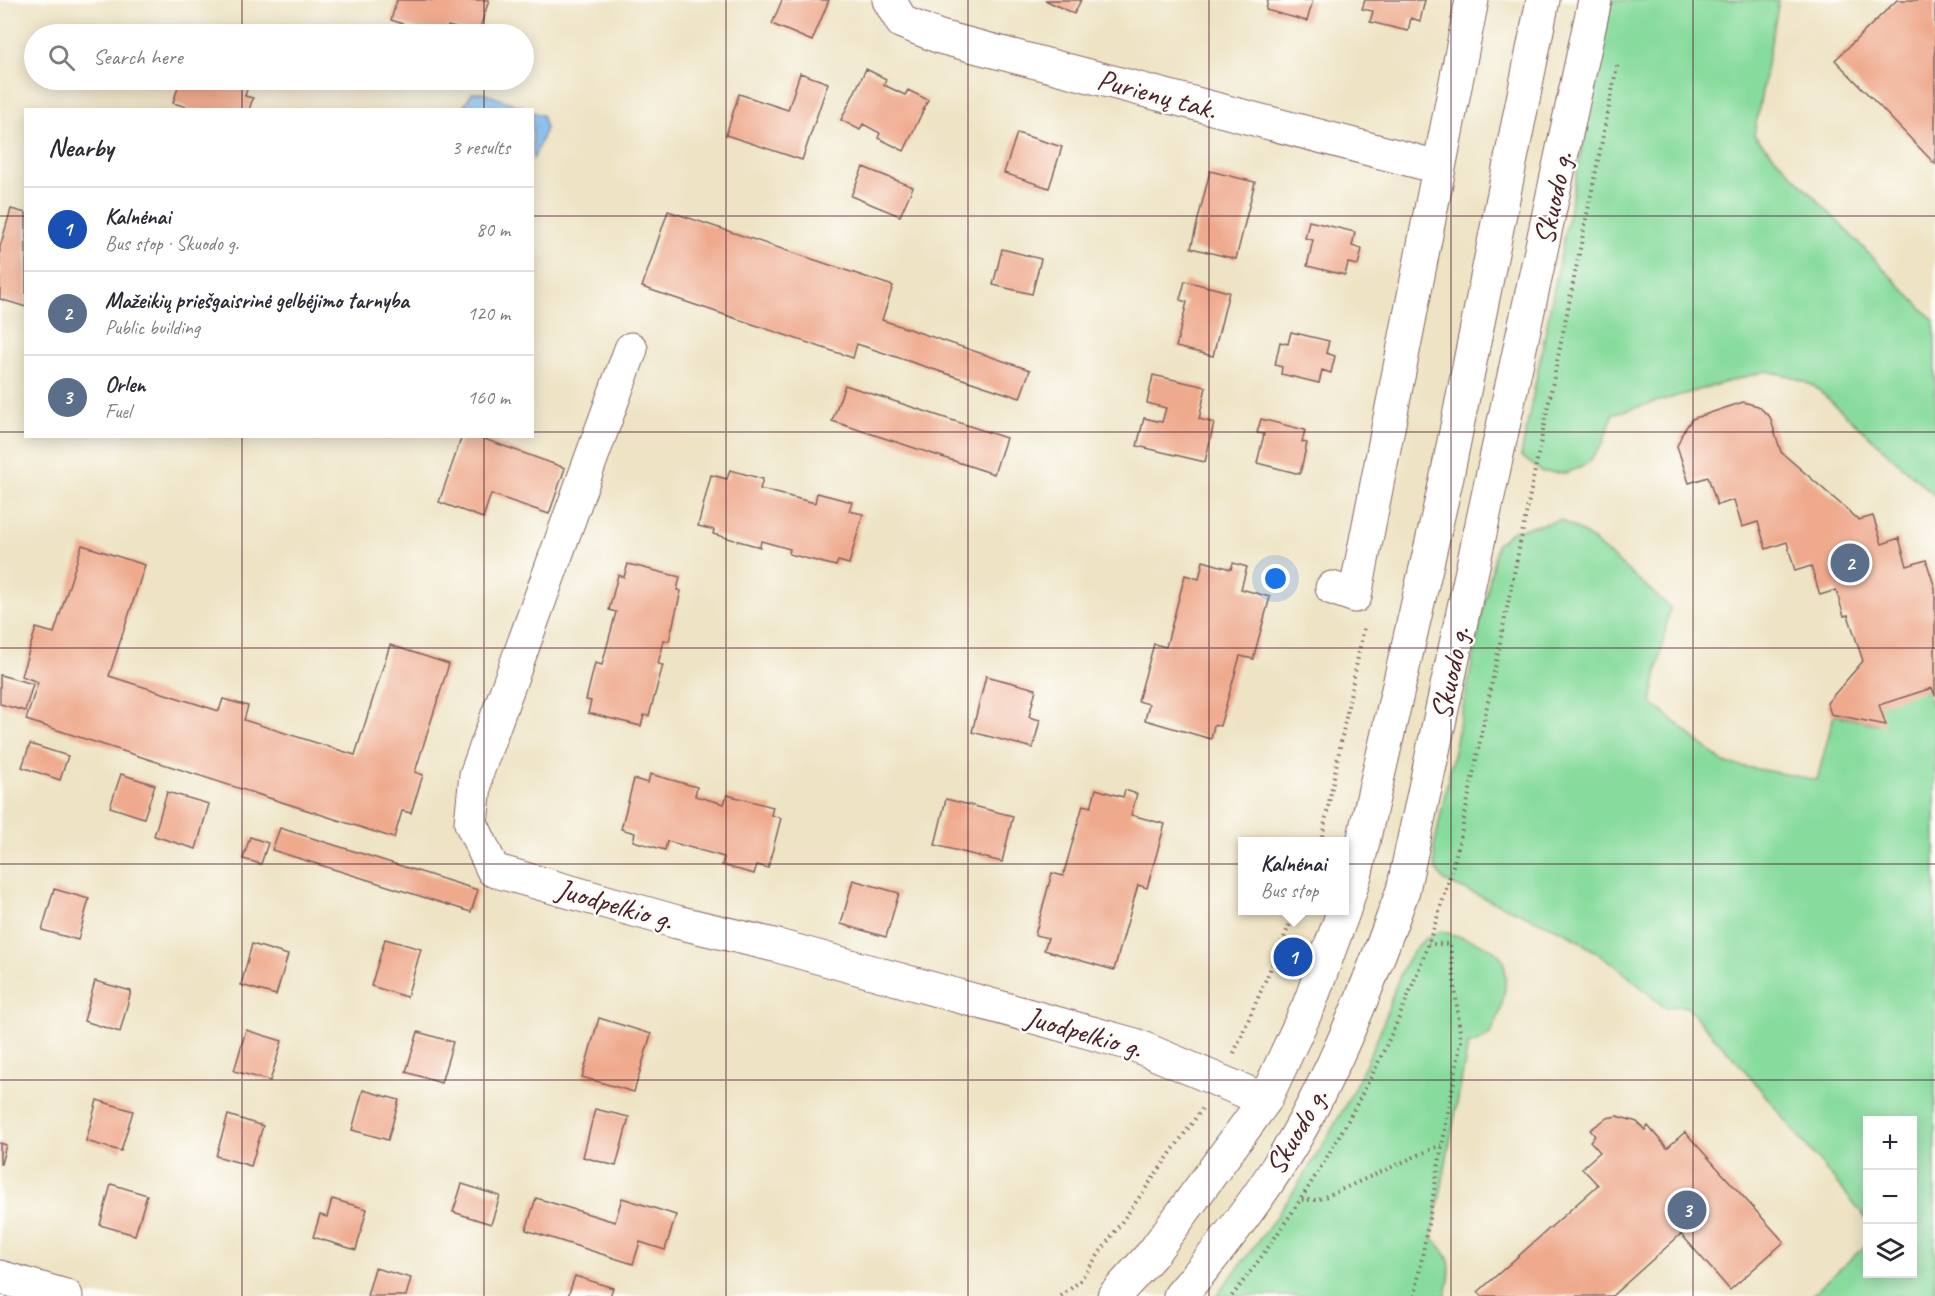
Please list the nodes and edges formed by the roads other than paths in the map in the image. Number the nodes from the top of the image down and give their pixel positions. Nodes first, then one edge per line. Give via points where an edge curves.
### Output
1 (889, 0) edge
2 (1472, 0) edge
3 (1543, 0) edge
4 (1595, 0) edge
5 (1438, 167) junction
6 (631, 349) dead end
7 (1332, 588) dead end
8 (1349, 894) edge
9 (1342, 915) edge
10 (1265, 1100) junction
11 (0, 1277) edge
12 (66, 1296) edge
13 (1114, 1296) edge
14 (1180, 1296) edge

1 - 5 main road, Purienų tak. via 903,22 940,37
2 - 5 main road
3 - 8 main road, Skuodo g. via 1446,481
4 - 14 main road, Skuodo g. via 1403,890 1364,998 1310,1111 1262,1189
5 - 7 main road via 1355,596
6 - 10 main road, Juodpelkio g. via 476,775 471,823 493,870 1135,1046
9 - 10 main road, Skuodo g. via 1308,1005
10 - 13 main road, Skuodo g. via 1153,1254
11 - 12 main road

